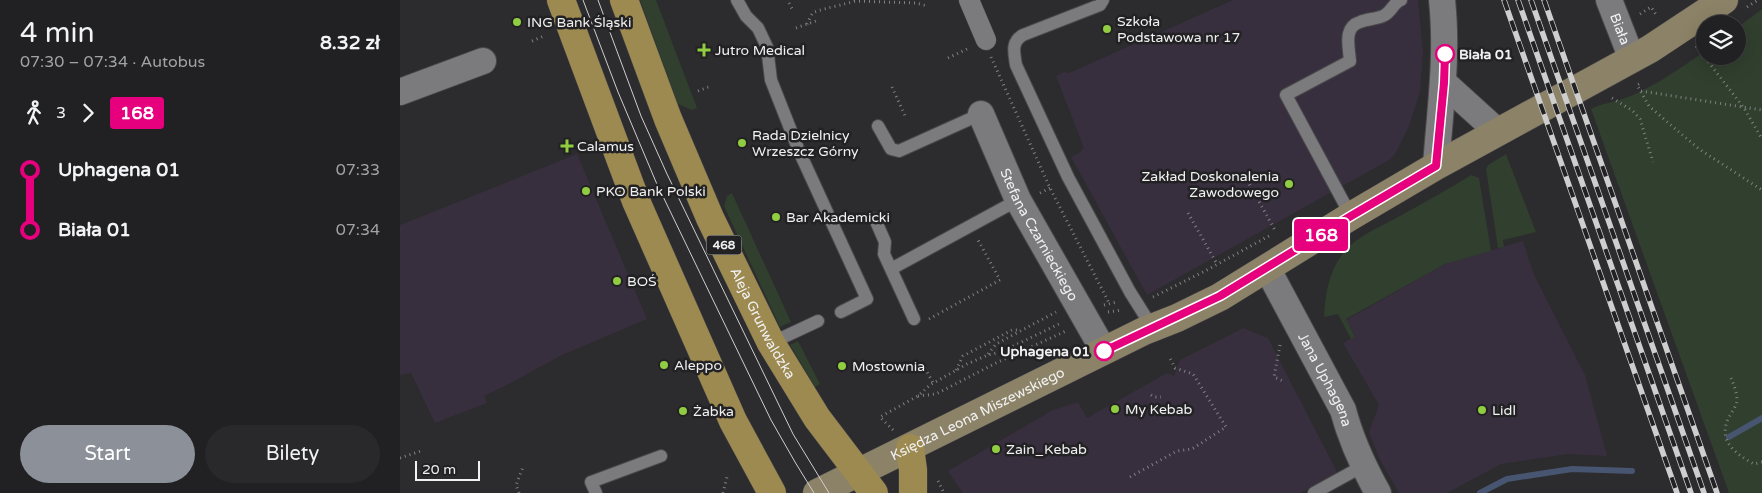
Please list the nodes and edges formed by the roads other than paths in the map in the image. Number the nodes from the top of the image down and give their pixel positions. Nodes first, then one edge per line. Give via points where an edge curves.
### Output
1 (561, 0) edge
2 (624, 0) edge
3 (737, 0) edge
4 (969, 0) edge
5 (1103, 0) edge
6 (1401, 0) edge
7 (1442, 0) edge
8 (1609, 0) edge
9 (1724, 0) edge
10 (986, 40) dead end
11 (483, 61) dead end
12 (1634, 72) junction
13 (1444, 83) junction
14 (400, 92) edge
15 (981, 114) joint
16 (878, 126) dead end
17 (1498, 132) junction
18 (1436, 166) junction
19 (1028, 197) junction
20 (1351, 216) junction
21 (875, 219) dead end
22 (1267, 268) junction
23 (891, 269) junction
24 (841, 312) dead end
25 (919, 320) road end
26 (818, 321) dead end
27 (1152, 327) junction
28 (771, 343) junction
29 (1104, 351) junction
30 (910, 448) junction
31 (661, 456) dead end
32 (1363, 466) junction
33 (867, 483) edge
34 (596, 493) edge
35 (772, 493) edge
36 (818, 493) edge
37 (913, 493) edge
38 (1314, 493) edge
39 (1378, 493) edge

1 - 35 main road via 636,201 733,421
2 - 28 main road, Aleja Grunwaldzka / 468 via 710,218
3 - 24 lane via 767,46 771,80 799,151 867,299
4 - 10 street
5 - 27 lane via 1018,38 1014,52 1016,65 1068,177
6 - 20 lane via 1385,15 1357,22 1348,31 1350,60 1286,95
7 - 13 street
8 - 12 street, Biała
9 - 12 main road, Księdza Leona Miszewskiego via 1670,37
11 - 14 street
12 - 17 main road, Księdza Leona Miszewskiego
13 - 17 street
13 - 18 street
15 - 16 lane via 899,151 891,149
15 - 19 street, Stefana Czarnieckiego
17 - 18 main road, Księdza Leona Miszewskiego
18 - 20 main road, Księdza Leona Miszewskiego
19 - 23 lane
19 - 29 street, Stefana Czarnieckiego via 1084,317
20 - 22 main road, Księdza Leona Miszewskiego
21 - 23 lane via 885,242 884,254
22 - 27 main road, Księdza Leona Miszewskiego via 1220,296
22 - 32 street, Jana Uphagena via 1343,410
23 - 25 lane
26 - 28 lane
27 - 29 main road, Księdza Leona Miszewskiego
28 - 33 main road, Aleja Grunwaldzka / 468 via 817,418
29 - 30 main road, Księdza Leona Miszewskiego
30 - 33 main road, Księdza Leona Miszewskiego
30 - 37 main road
31 - 34 lane via 591,482
32 - 38 lane
32 - 39 street, Jana Uphagena
33 - 36 main road, Księdza Leona Miszewskiego

